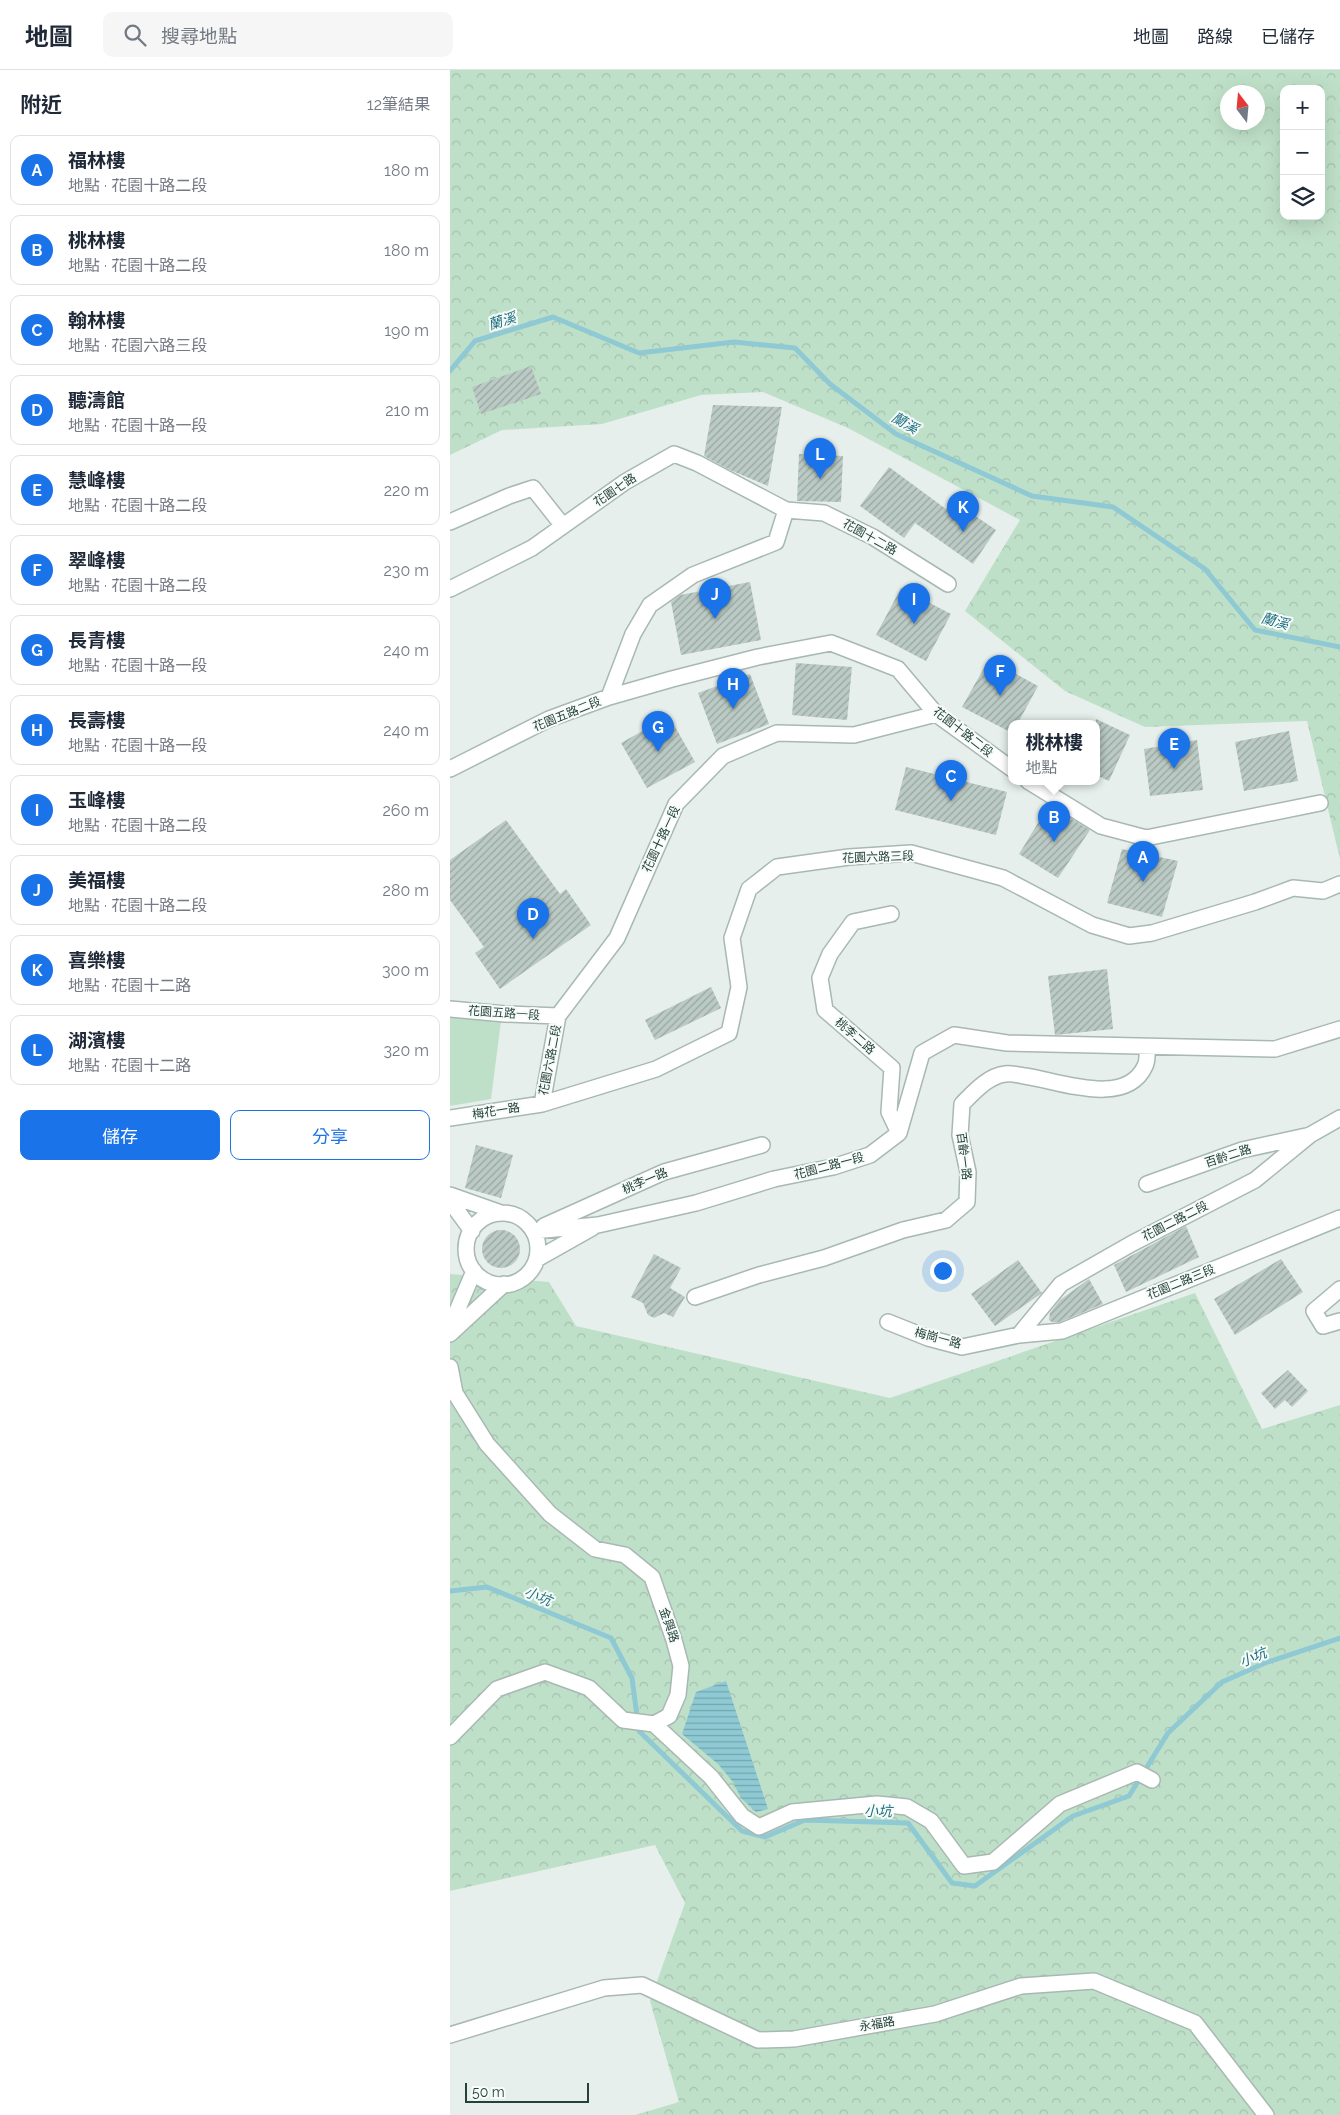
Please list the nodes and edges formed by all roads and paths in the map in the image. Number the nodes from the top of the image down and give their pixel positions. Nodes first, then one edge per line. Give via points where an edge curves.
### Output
1 (786, 510) junction
2 (450, 522) edge
3 (563, 526) junction
4 (948, 584) dead end
5 (450, 589) edge
6 (609, 697) junction
7 (936, 714) junction
8 (466, 761) junction
9 (450, 764) edge
10 (1008, 766) edge
11 (450, 769) edge
12 (1034, 785) edge
13 (1320, 803) dead end
14 (1340, 884) edge
15 (891, 914) dead end
16 (450, 1009) edge
17 (558, 1016) junction
18 (1340, 1029) edge
19 (1147, 1047) junction
20 (542, 1104) junction
21 (450, 1118) edge
22 (1340, 1118) edge
23 (899, 1133) junction
24 (1310, 1135) junction
25 (762, 1144) dead end
26 (1147, 1184) dead end
27 (450, 1195) edge
28 (450, 1201) edge
29 (505, 1214) junction
30 (1340, 1218) edge
31 (598, 1225) junction
32 (472, 1231) junction
33 (534, 1231) junction
34 (536, 1259) junction
35 (474, 1271) junction
36 (504, 1284) junction
37 (1340, 1289) edge
38 (695, 1297) dead end
39 (1340, 1321) edge
40 (888, 1322) dead end
41 (450, 1327) edge
42 (450, 1334) edge
43 (1019, 1336) junction
44 (450, 1367) edge
45 (654, 1724) junction
46 (450, 1737) edge
47 (1152, 1780) dead end
48 (450, 2035) edge
49 (1266, 2115) edge

1 - 3 street, 花園七路 via 674,454 625,482
1 - 4 street, 花園十二路 via 824,513 873,537
1 - 6 street, 花園五路二段 via 776,542 693,575 650,605 633,634
2 - 3 street via 533,488
3 - 5 street, 花園七路 via 532,548
6 - 7 street, 花園十路二段 via 672,678 831,643 898,669
6 - 8 street, 花園五路二段 via 549,719
7 - 10 street, 花園十路二段
7 - 17 street, 花園十路一段 via 854,735 777,733 723,756 676,804 617,938
8 - 9 street
8 - 11 street
12 - 13 street via 1101,826 1146,838
14 - 20 street, 花園六路三段 via 1323,891 1293,888 1152,933 1129,936 1092,926 1003,878 911,853 777,867 749,889 732,938 739,987 729,1033 656,1069
15 - 23 street, 桃李二路 via 853,922 830,954 820,978 825,1010 892,1068 889,1112
16 - 17 street, 花園五路一段
17 - 20 street, 花園六路二段
18 - 19 street via 1275,1049
19 - 23 street via 1007,1043 954,1035 922,1053
19 - 38 street, 百齡一路 via 1146,1064 1137,1079 1112,1090 1081,1088 1006,1074 984,1083 962,1104 960,1135 968,1172 967,1202 946,1220 903,1230
20 - 21 street, 梅花一路
22 - 24 street, 花園二路二段
23 - 31 street, 花園二路一段 via 870,1155 834,1167 774,1179 696,1204
24 - 26 street, 百齡二路 via 1242,1150
24 - 43 street, 花園二路二段 via 1255,1180 1061,1284
25 - 33 street, 桃李一路 via 664,1172
27 - 29 street
28 - 32 street
29 - 32 street via 485,1216
29 - 33 street via 515,1215
30 - 43 street, 花園二路三段 via 1062,1331
31 - 33 street, 花園二路一段
31 - 34 street
32 - 35 street via 466,1240 465,1251
33 - 34 street via 538,1249
34 - 36 street via 525,1277 515,1283
35 - 36 street via 482,1280
35 - 41 street
36 - 42 street
37 - 39 street via 1314,1311 1322,1326
40 - 43 street, 梅崗一路 via 962,1347
44 - 45 street, 金興路 via 455,1393 486,1444 550,1514 595,1549 625,1555 652,1577 681,1666 678,1695 670,1716
45 - 46 street via 623,1720 589,1688 545,1672 497,1689
45 - 47 street via 711,1777 742,1816 759,1827 792,1812 877,1804 907,1807 931,1821 964,1866 993,1862 1060,1804 1137,1772
48 - 49 street, 永福路 via 604,1988 642,1985 758,2040 794,2039 935,2014 1021,1986 1094,1980 1196,2023

